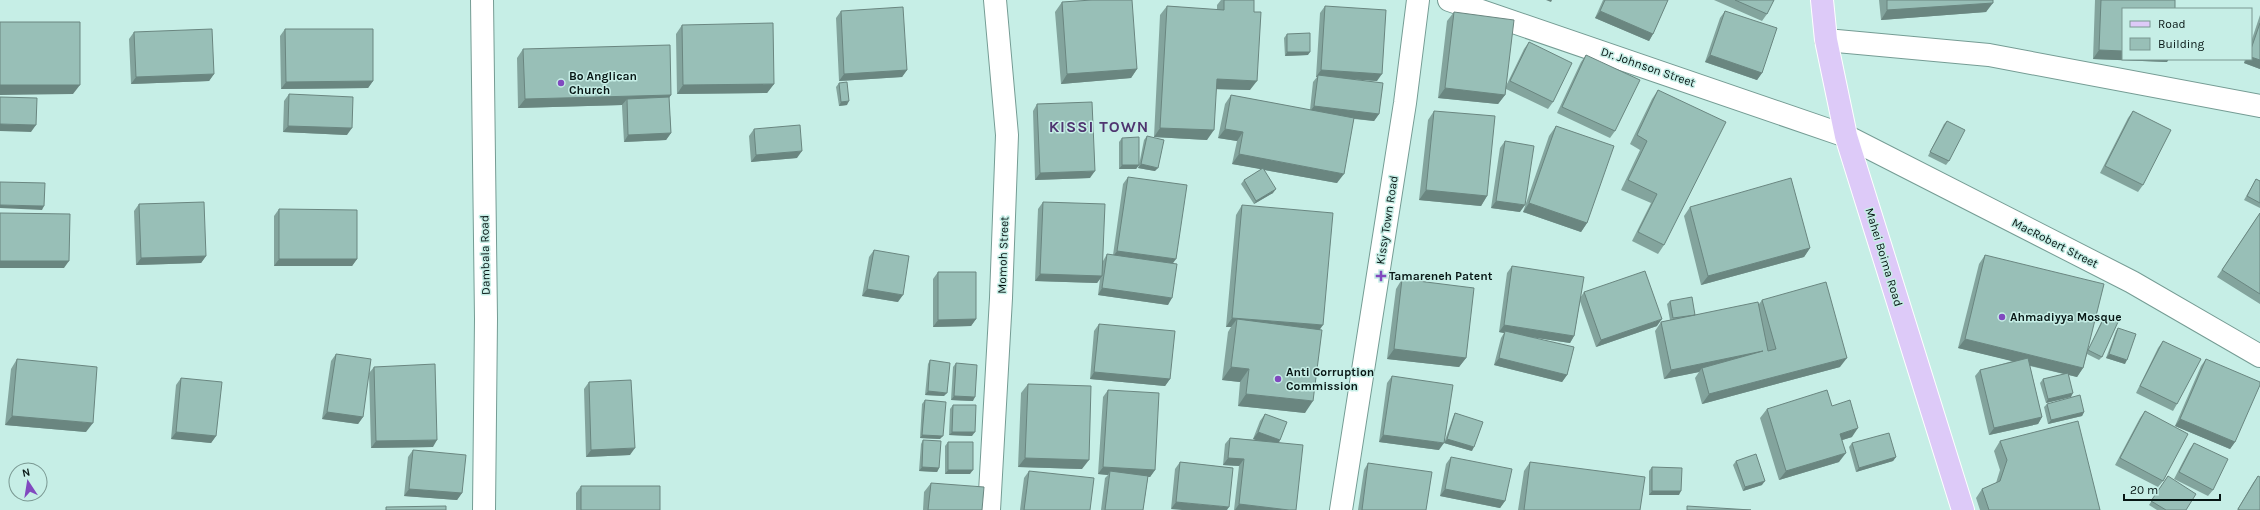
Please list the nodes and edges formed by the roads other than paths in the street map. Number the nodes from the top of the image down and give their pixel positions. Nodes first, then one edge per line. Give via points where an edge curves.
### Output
1 (482, 0) edge
2 (995, 0) edge
3 (1418, 0) edge
4 (1449, 0) edge
5 (1822, 0) edge
6 (1826, 40) junction
7 (2260, 106) edge
8 (1846, 136) junction
9 (2260, 356) edge
10 (484, 510) edge
11 (989, 510) edge
12 (1341, 510) edge
13 (1963, 510) edge

1 - 10 street, Dambala Road via 486,320
2 - 11 street, Momoh Street via 1007,135
3 - 12 street, Kissy Town Road via 1405,103
4 - 8 street, Dr. Johnson Street
5 - 6 main road, Mahei Boima Road
6 - 7 street via 1989,55
6 - 8 main road, Mahei Boima Road
8 - 9 street, MacRobert Street via 2132,282
8 - 13 main road, Mahei Boima Road

